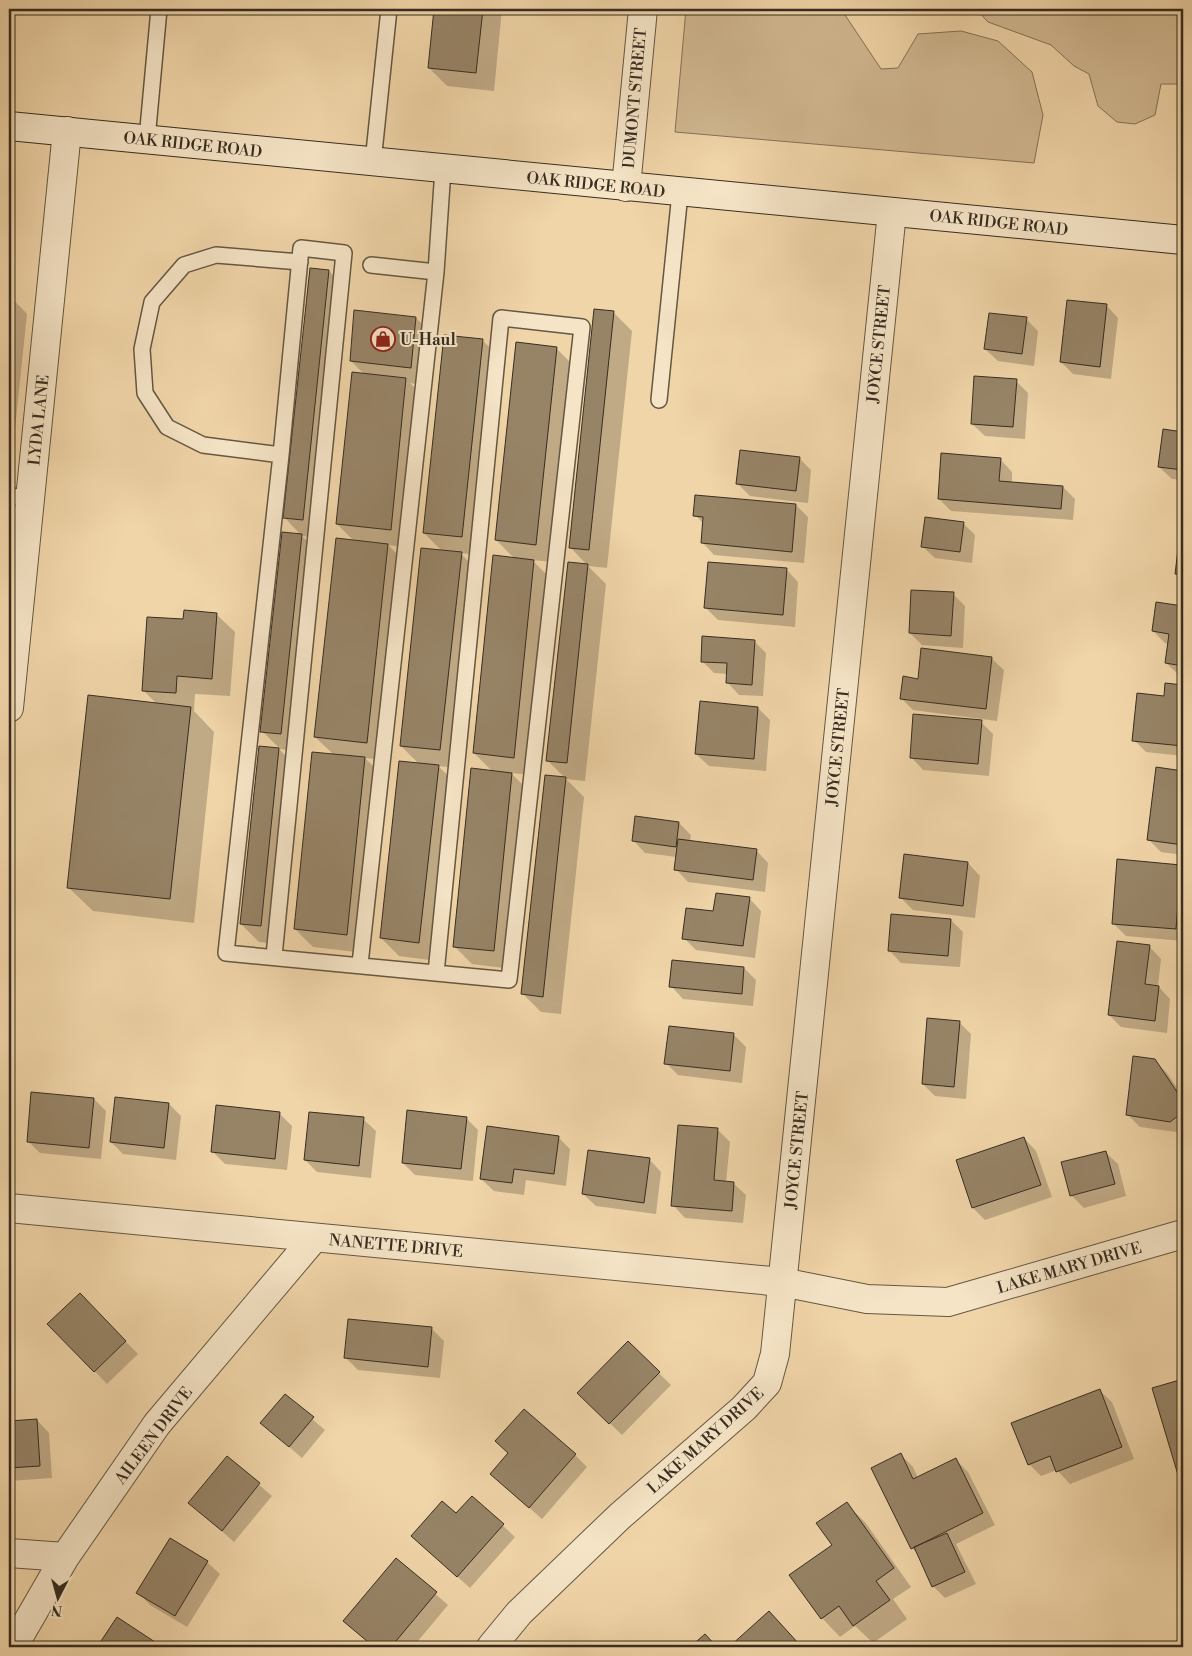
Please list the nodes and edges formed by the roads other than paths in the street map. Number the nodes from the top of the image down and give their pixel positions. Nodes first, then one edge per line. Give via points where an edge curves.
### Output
1 (159, 9) edge
2 (390, 9) edge
3 (643, 9) edge
4 (9, 126) edge
5 (67, 131) junction
6 (147, 139) junction
7 (373, 162) junction
8 (443, 169) junction
9 (626, 187) junction
10 (680, 193) junction
11 (892, 212) junction
12 (1183, 240) edge
13 (300, 262) junction
14 (371, 265) dead end
15 (436, 272) junction
16 (659, 400) dead end
17 (281, 455) junction
18 (19, 497) edge
19 (9, 708) edge
20 (274, 956) junction
21 (360, 964) junction
22 (436, 973) junction
23 (9, 1208) edge
24 (1183, 1234) edge
25 (314, 1238) junction
26 (782, 1282) junction
27 (9, 1553) edge
28 (65, 1557) junction
29 (13, 1647) edge
30 (491, 1647) edge

1 - 6 lane
2 - 7 lane
3 - 9 street, DUMONT STREET
4 - 5 street, OAK RIDGE ROAD
5 - 6 street, OAK RIDGE ROAD
5 - 18 street, LYDA LANE
6 - 7 street, OAK RIDGE ROAD
7 - 8 street, OAK RIDGE ROAD
8 - 9 street, OAK RIDGE ROAD
8 - 15 lane
9 - 10 street, OAK RIDGE ROAD
10 - 11 street, OAK RIDGE ROAD
10 - 16 lane
11 - 12 street, OAK RIDGE ROAD
11 - 26 street, JOYCE STREET
13 - 17 lane
13 - 17 lane via 216,255 184,265 152,302 142,350 145,393 167,427 203,445
13 - 20 lane via 301,248 344,254
14 - 15 lane
15 - 21 lane
17 - 20 lane via 226,952
18 - 19 street, LYDA LANE
20 - 21 lane
21 - 22 lane
22 - 22 lane via 501,318 582,327 509,980
23 - 25 street, NANETTE DRIVE
24 - 26 street, LAKE MARY DRIVE via 948,1302 868,1299
25 - 26 street, NANETTE DRIVE
25 - 28 street, AILEEN DRIVE via 157,1424
26 - 30 street, LAKE MARY DRIVE via 775,1354 767,1382 744,1408 620,1516 518,1613
27 - 28 street
28 - 29 street, AILEEN DRIVE

